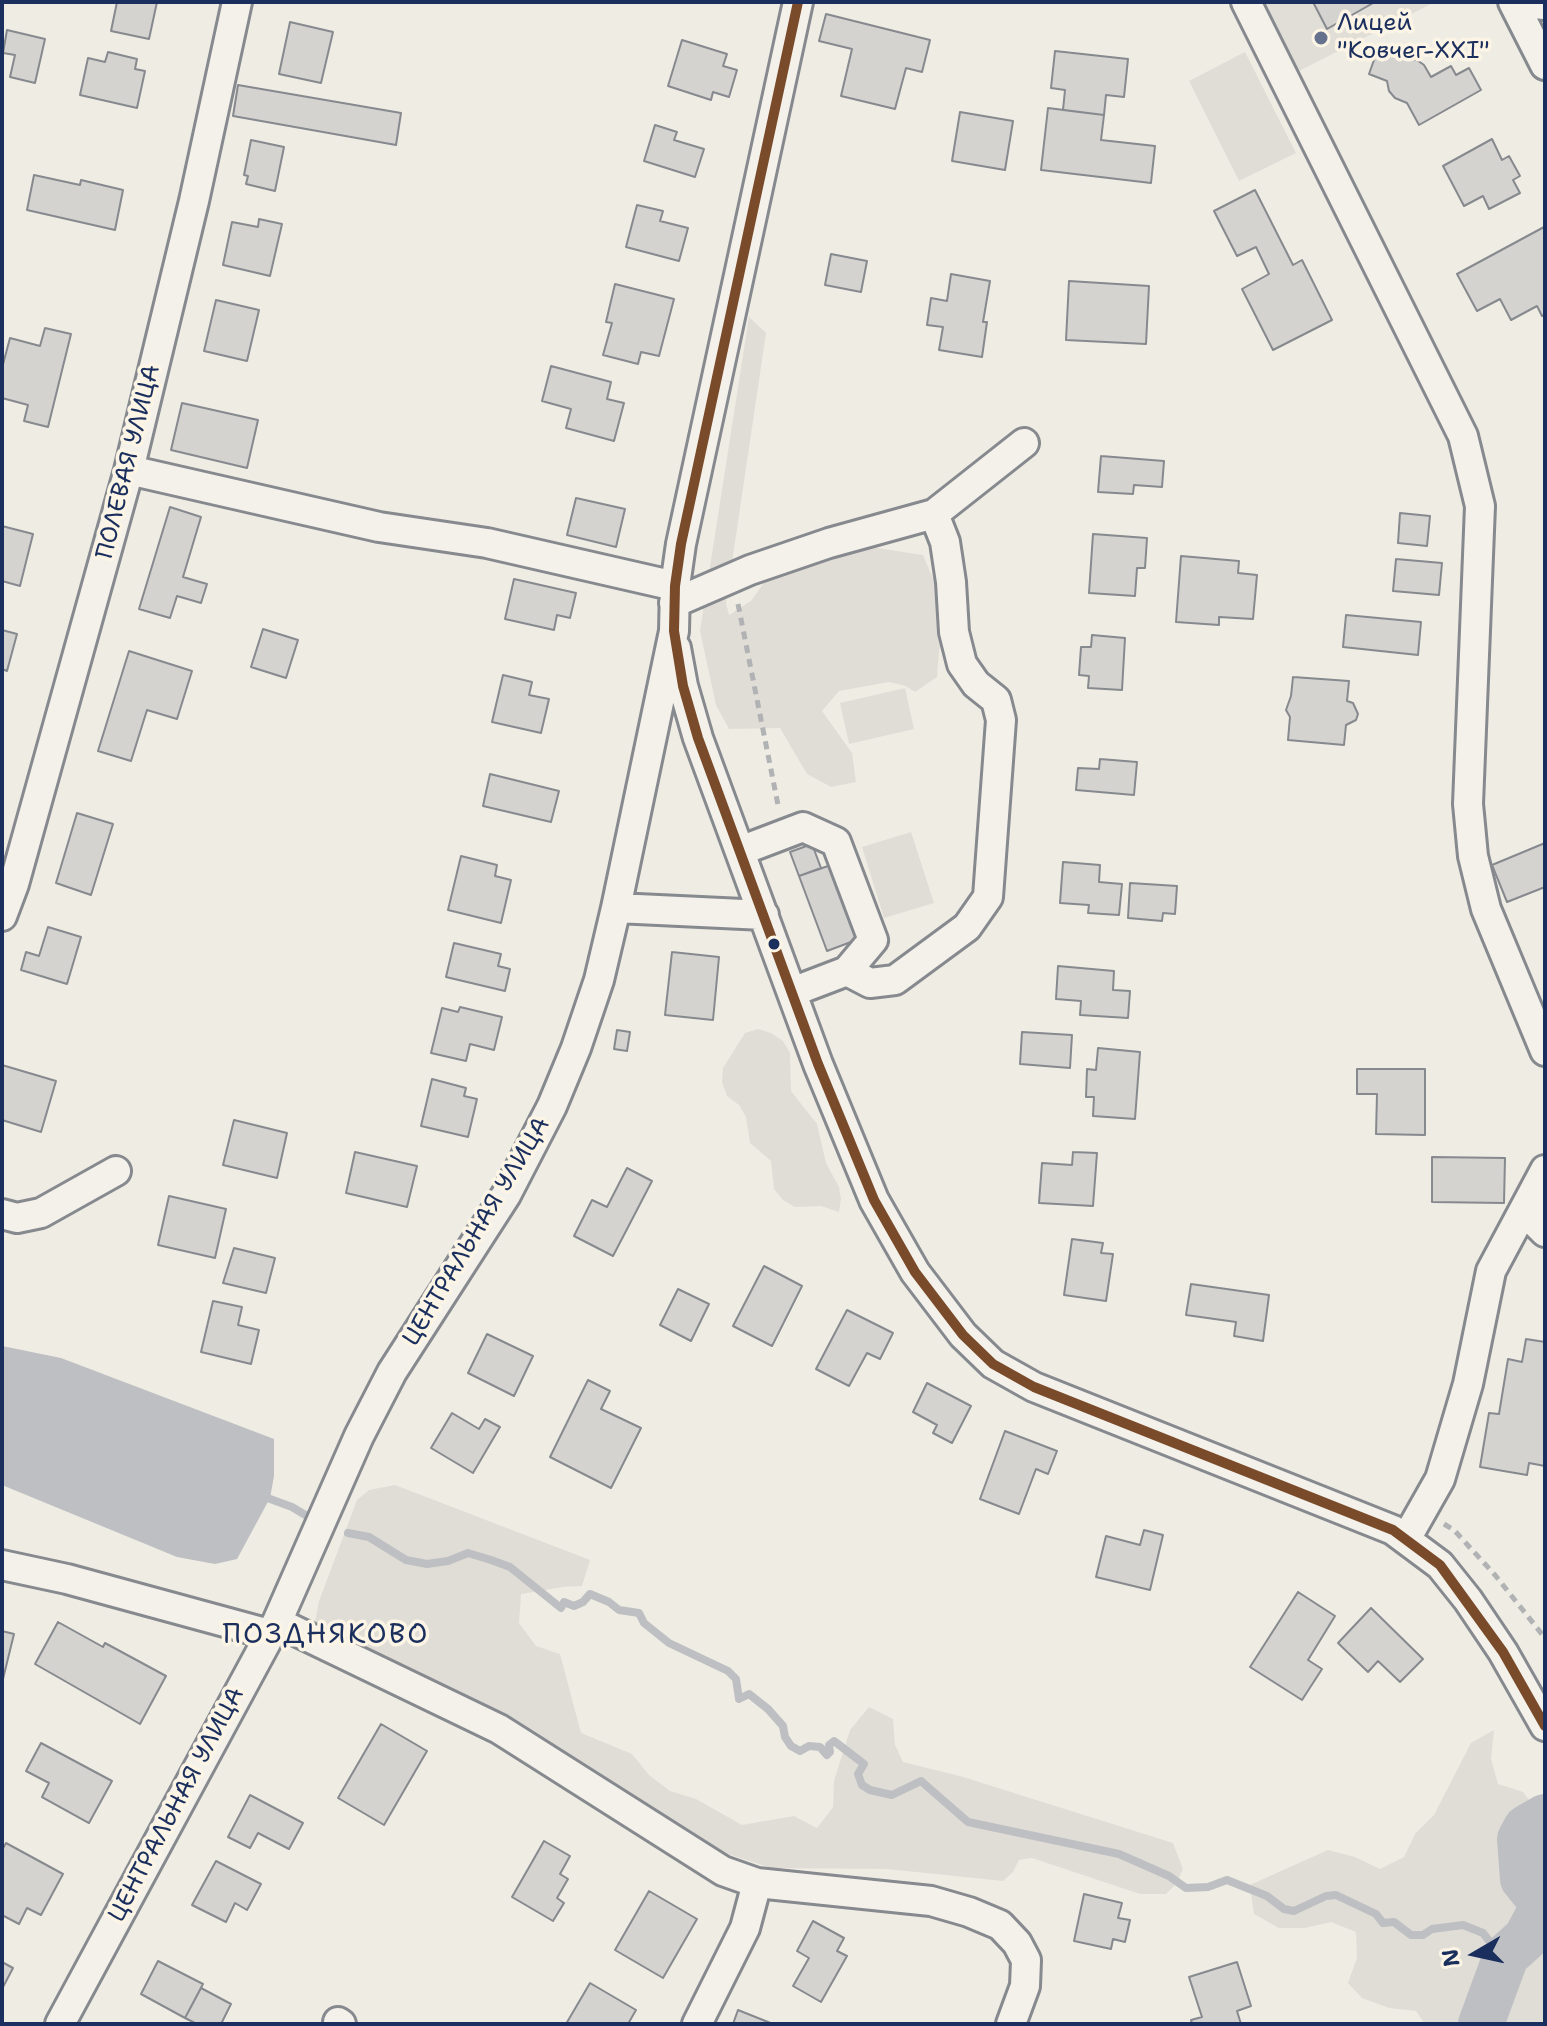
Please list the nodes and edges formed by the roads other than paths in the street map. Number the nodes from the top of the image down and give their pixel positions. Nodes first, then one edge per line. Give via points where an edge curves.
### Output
1 (237, 2) edge
2 (798, 2) edge
3 (1246, 2) edge
4 (1514, 2) edge
5 (1545, 5) edge
6 (1545, 65) edge
7 (1024, 443) dead end
8 (129, 470) junction
9 (934, 514) junction
10 (675, 594) junction
11 (674, 631) junction
12 (740, 851) junction
13 (616, 908) junction
14 (764, 915) junction
15 (2, 916) edge
16 (847, 971) junction
17 (792, 992) junction
18 (1545, 1051) edge
19 (1545, 1170) edge
20 (116, 1171) dead end
21 (1531, 1198) junction
22 (2, 1214) edge
23 (1545, 1232) edge
24 (1406, 1539) junction
25 (2, 1565) edge
26 (273, 1628) junction
27 (1545, 1726) edge
28 (757, 1883) junction
29 (60, 2024) edge
30 (697, 2024) edge
31 (1011, 2024) edge

1 - 8 street, ПОЛЕВАЯ УЛИЦА
2 - 10 street, ЦЕНТРАЛЬНАЯ УЛИЦА
3 - 18 street via 1463,436 1480,506 1468,804 1473,856 1486,909
4 - 5 street
4 - 6 street
7 - 9 street
8 - 10 street via 379,527 487,543
8 - 15 street, ПОЛЕВАЯ УЛИЦА
9 - 10 street
9 - 16 street via 945,542 962,664 996,700 1001,720 988,897 967,927 895,980 870,983
10 - 11 street, ЦЕНТРАЛЬНАЯ УЛИЦА
11 - 12 street via 698,738
11 - 13 street, ЦЕНТРАЛЬНАЯ УЛИЦА
12 - 14 street
12 - 16 street via 803,827 836,842 873,940
13 - 14 street
13 - 26 street, ЦЕНТРАЛЬНАЯ УЛИЦА via 599,980 552,1106 506,1195 386,1385
14 - 17 street
16 - 17 street
17 - 24 street via 874,1200 915,1272 963,1335 993,1364 1034,1387
19 - 21 street
20 - 22 street via 41,1213 17,1218
21 - 23 street via 1537,1224
21 - 24 street via 1491,1271 1468,1384 1440,1479
24 - 27 street via 1440,1565 1468,1600
25 - 26 street
26 - 28 street via 499,1729 723,1871
26 - 29 street, ЦЕНТРАЛЬНАЯ УЛИЦА
28 - 30 street via 745,1928
28 - 31 street via 931,1901 1000,1925 1026,1960 1025,1986

